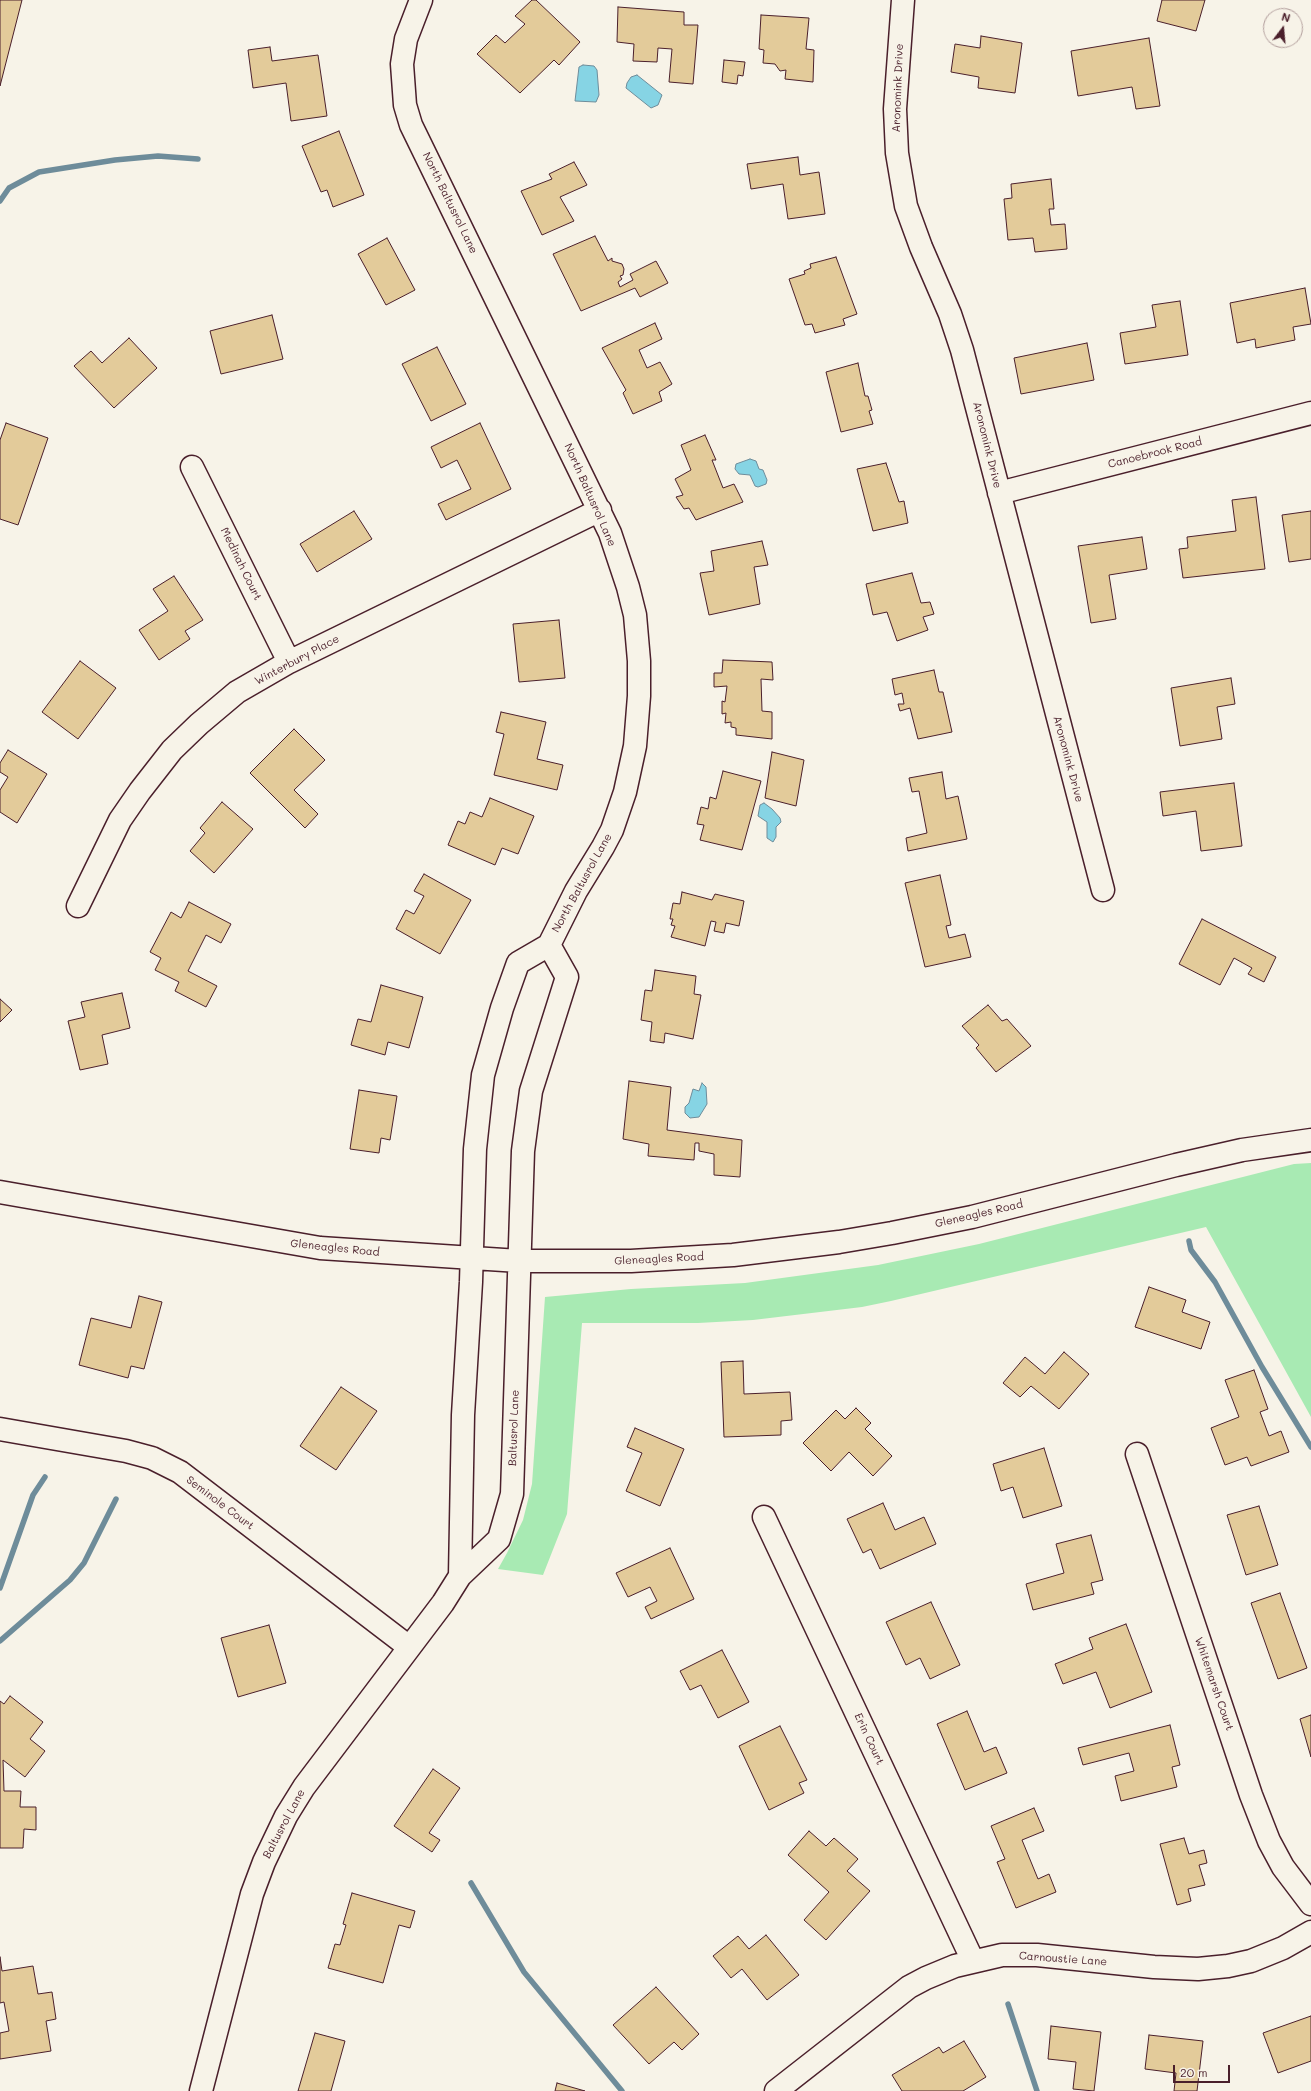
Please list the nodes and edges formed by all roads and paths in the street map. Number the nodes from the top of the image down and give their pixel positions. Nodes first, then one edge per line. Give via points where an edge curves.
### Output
1 (421, 0) edge
2 (903, 0) edge
3 (1311, 412) edge
4 (192, 467) dead end
5 (999, 493) junction
6 (600, 510) junction
7 (289, 662) junction
8 (1103, 890) dead end
9 (78, 906) dead end
10 (550, 945) junction
11 (1311, 1140) edge
12 (0, 1192) edge
13 (471, 1258) junction
14 (519, 1261) junction
15 (0, 1429) edge
16 (1137, 1454) dead end
17 (764, 1518) dead end
18 (460, 1576) junction
19 (409, 1647) junction
20 (1311, 1904) edge
21 (1311, 1932) edge
22 (973, 1961) junction
23 (201, 2091) edge
24 (776, 2091) edge

1 - 6 street, North Baltusrol Lane via 406,39 402,64 405,101 411,125
2 - 5 street, Aronomink Drive via 895,109 897,153 906,206 962,350
3 - 5 street, Canoebrook Road
4 - 7 street, Medinah Court
5 - 8 street, Aronomink Drive
6 - 7 street, Winterbury Place
6 - 10 street, North Baltusrol Lane via 626,580 635,616 639,696 635,746 612,830 576,891
7 - 9 street, Winterbury Place via 237,692 172,750 120,820
10 - 13 street via 518,963 483,1075 475,1149
10 - 14 street, North Baltusrol Lane via 567,977 531,1091 523,1151
11 - 14 street, Gleneagles Road via 1212,1156 972,1217 839,1242 683,1258 631,1261
12 - 13 street, Gleneagles Road via 320,1248
13 - 14 street, Gleneagles Road
13 - 18 street via 463,1415
14 - 18 street, Baltusrol Lane via 512,1494 499,1539
15 - 19 street, Seminole Court via 126,1451 152,1458 180,1472
16 - 20 street, Whitemarsh Court via 1254,1802 1283,1867
17 - 22 street, Erin Court
18 - 19 street, Baltusrol Lane
19 - 23 street, Baltusrol Lane via 304,1787 286,1816 264,1862 252,1894
21 - 22 street, Carnoustie Lane via 1283,1948 1251,1961 1198,1969 1037,1955 1002,1955
22 - 24 street, Carnoustie Lane via 926,1978 909,1988

